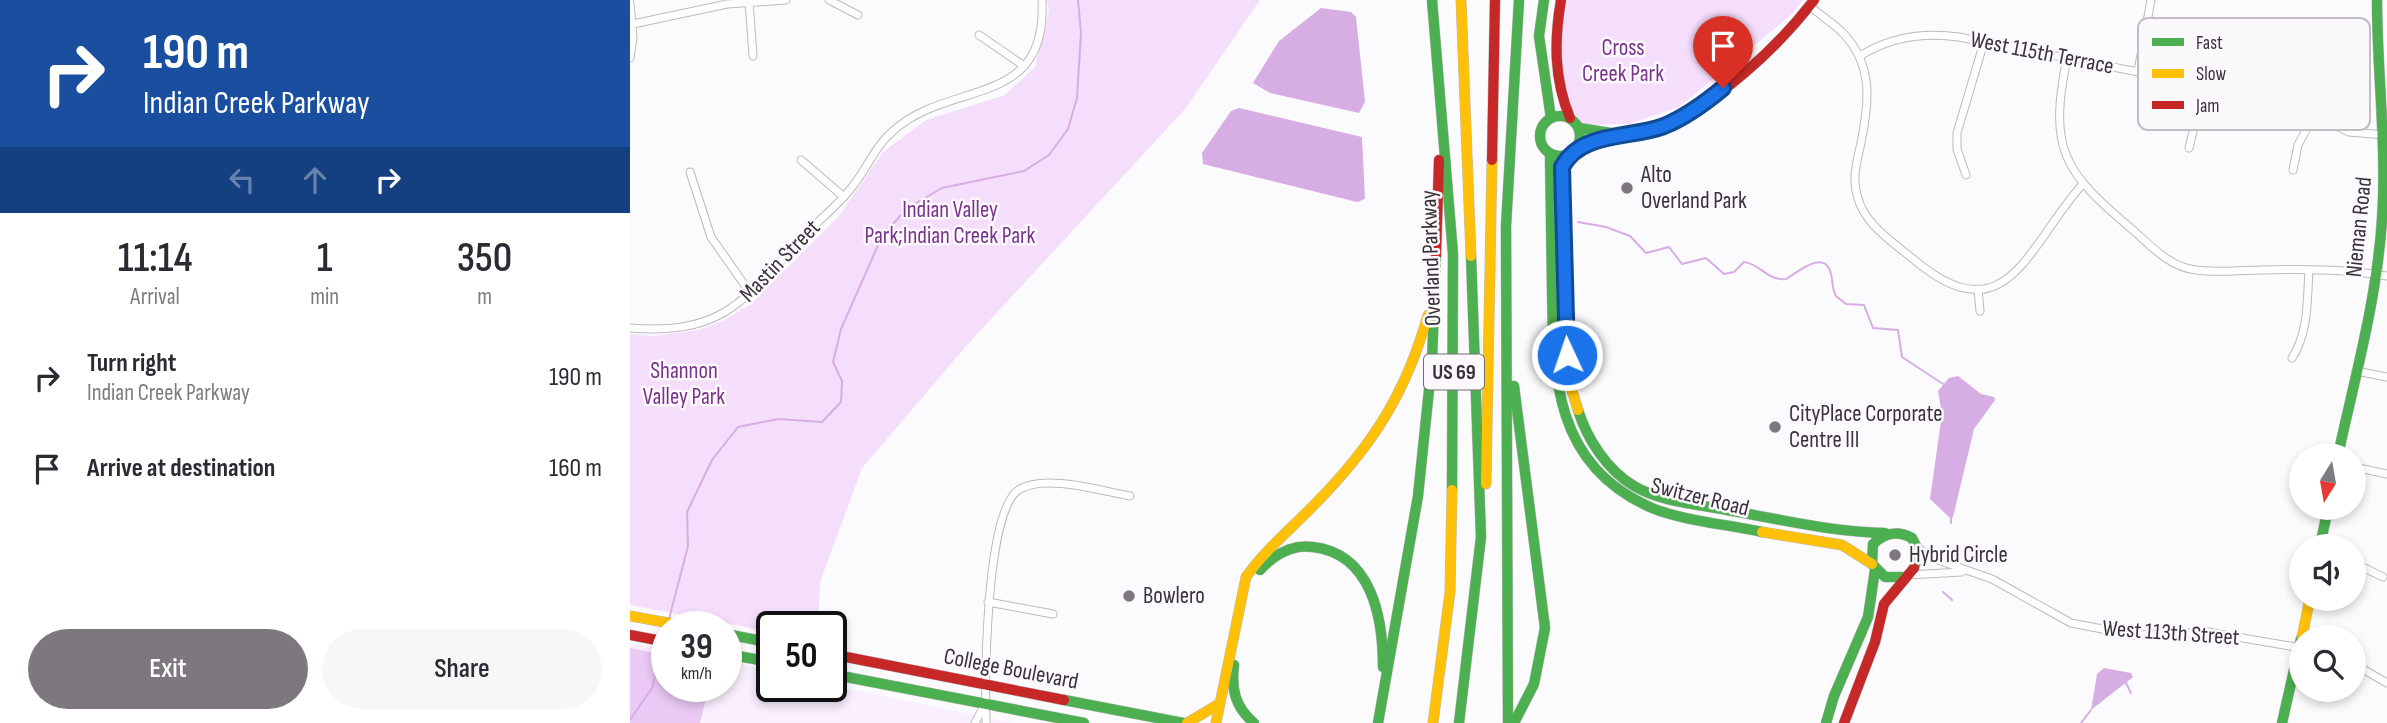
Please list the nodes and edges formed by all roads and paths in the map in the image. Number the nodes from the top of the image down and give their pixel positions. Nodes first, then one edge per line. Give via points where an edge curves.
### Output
1 (786, 0) edge
2 (829, 0) edge
3 (1042, 0) edge
4 (1433, 0) edge
5 (1461, 0) edge
6 (1495, 0) edge
7 (1519, 0) edge
8 (1544, 0) edge
9 (1561, 0) edge
10 (2151, 0) edge
11 (2377, 0) edge
12 (749, 1) edge
13 (630, 3) edge
14 (1812, 3) edge
15 (859, 15) dead end
16 (2147, 18) edge
17 (634, 23) junction
18 (979, 35) dead end
19 (1984, 42) junction
20 (753, 56) dead end
21 (1860, 56) junction
22 (630, 58) edge
23 (2067, 58) junction
24 (1024, 66) junction
25 (2138, 66) edge
26 (2137, 71) joint
27 (1441, 100) junction
28 (1551, 118) junction
29 (1570, 118) junction
30 (1579, 128) junction
31 (2193, 130) edge
32 (2306, 130) edge
33 (2345, 130) edge
34 (2385, 135) edge
35 (1628, 136) junction
36 (2189, 148) dead end
37 (1573, 151) junction
38 (1550, 154) junction
39 (801, 160) dead end
40 (2293, 170) dead end
41 (690, 172) dead end
42 (1966, 175) dead end
43 (2082, 185) junction
44 (844, 197) junction
45 (2309, 270) junction
46 (2375, 274) junction
47 (2387, 276) edge
48 (1435, 284) junction
49 (1978, 289) junction
50 (751, 294) junction
51 (1552, 307) junction
52 (1564, 307) junction
53 (1980, 311) dead end
54 (630, 328) edge
55 (1506, 356) junction
56 (2292, 358) dead end
57 (2356, 371) junction
58 (2387, 377) edge
59 (2341, 443) edge
60 (1608, 464) junction
61 (2366, 470) edge
62 (1600, 472) junction
63 (2387, 474) edge
64 (1130, 496) dead end
65 (1791, 521) junction
66 (1885, 533) junction
67 (1481, 537) junction
68 (1788, 537) junction
69 (1917, 548) junction
70 (1874, 567) junction
71 (2366, 569) edge
72 (1970, 572) junction
73 (1906, 576) junction
74 (2383, 577) dead end
75 (988, 601) junction
76 (1053, 614) dead end
77 (630, 616) edge
78 (651, 620) edge
79 (2289, 642) edge
80 (847, 657) edge
81 (2366, 671) edge
82 (847, 677) edge
83 (986, 683) junction
84 (2387, 683) edge
85 (2289, 694) edge
86 (1832, 695) junction
87 (1849, 701) junction
88 (985, 704) junction
89 (1219, 704) junction
90 (1379, 719) edge
91 (975, 723) edge
92 (986, 723) edge
93 (1083, 723) edge
94 (1185, 723) edge
95 (1216, 723) edge
96 (1254, 723) edge
97 (1433, 723) edge
98 (1458, 723) edge
99 (1508, 723) edge
100 (1514, 723) edge
101 (1826, 723) edge
102 (1844, 723) edge
103 (2282, 723) edge

1 - 12 street
2 - 15 street
3 - 24 street, Mastin Street via 1041,33
4 - 27 main road, Overland Parkway / US 69
5 - 67 main road, Overland Parkway / US 69
6 - 67 main road via 1487,474
7 - 55 main road via 1507,180
8 - 28 main road, Switzer Road via 1539,36
9 - 29 main road via 1554,51 1556,77
10 - 16 street
11 - 34 main road, Nieman Road
12 - 17 street
12 - 20 street
13 - 17 street
14 - 21 street
14 - 35 main road via 1788,30 1704,103 1672,123
17 - 22 street
18 - 24 street
19 - 21 street, West 115th Terrace via 1922,34 1887,42
19 - 23 street, West 115th Terrace
19 - 42 street via 1957,134
21 - 49 street via 1868,104 1855,182 1864,214 1934,278 1954,287
23 - 26 street, West 115th Terrace
23 - 43 street via 2059,95 2059,128 2068,162
24 - 44 street, Mastin Street via 1000,85 920,113 900,125 881,143
25 - 26 street
27 - 48 main road
27 - 97 main road, Overland Parkway / US 69 via 1453,254 1454,368 1450,592
28 - 29 main road
28 - 38 main road, Switzer Road via 1540,132 1542,145
29 - 30 main road
30 - 35 main road
30 - 37 main road, Switzer Road
31 - 36 street
32 - 40 street
33 - 34 street, West 115th Terrace
34 - 46 main road, Nieman Road via 2383,218
35 - 37 main road
37 - 38 main road
37 - 52 main road, Switzer Road via 1562,167
38 - 51 main road, Switzer Road
39 - 44 street
41 - 50 street via 711,237
43 - 45 street via 2164,257 2186,268
43 - 49 street via 2016,273 1992,288
44 - 50 street, Mastin Street
45 - 46 street
45 - 56 street via 2308,307
46 - 47 street
46 - 57 main road, Nieman Road
48 - 89 main road via 1421,346 1388,420 1353,466 1246,577
48 - 90 main road via 1418,496
49 - 53 street
50 - 54 street, Mastin Street via 732,310 700,324
51 - 52 main road
51 - 62 main road, Switzer Road via 1553,366 1562,410 1577,444
52 - 60 main road, Switzer Road via 1573,402 1589,439
55 - 99 main road
55 - 100 main road via 1513,372 1545,628 1534,684
57 - 58 street
57 - 59 main road, Nieman Road
60 - 62 main road
60 - 65 main road, Switzer Road via 1626,481 1656,496
61 - 63 street
62 - 68 main road, Switzer Road via 1627,496 1664,512
64 - 75 street via 1042,481 1021,487 1010,496
65 - 66 main road, Switzer Road via 1848,532
65 - 68 main road
66 - 69 main road via 1908,535
66 - 70 main road via 1873,544
67 - 98 main road, Overland Parkway / US 69
68 - 70 main road, Switzer Road via 1851,548
69 - 72 street, West 113th Street
69 - 73 main road via 1917,563
70 - 73 main road via 1893,579
70 - 86 main road via 1874,595 1867,620
71 - 74 street
72 - 73 street, West 113th Street
72 - 79 street, West 113th Street via 1992,579 2071,623 2093,628 2134,635 2208,632
73 - 87 main road via 1886,600 1875,641
75 - 76 street
75 - 83 street
77 - 78 main road
80 - 83 main road, College Boulevard
81 - 84 street
82 - 88 main road, College Boulevard
83 - 88 street
83 - 94 main road, College Boulevard
85 - 103 main road
86 - 87 main road
86 - 101 main road
87 - 102 main road
88 - 91 street
88 - 92 street
88 - 93 main road, College Boulevard
89 - 94 main road
89 - 95 main road
90 - 96 main road via 1383,631 1371,590 1342,556 1318,547 1301,547 1267,563 1248,598 1233,689 1244,715

